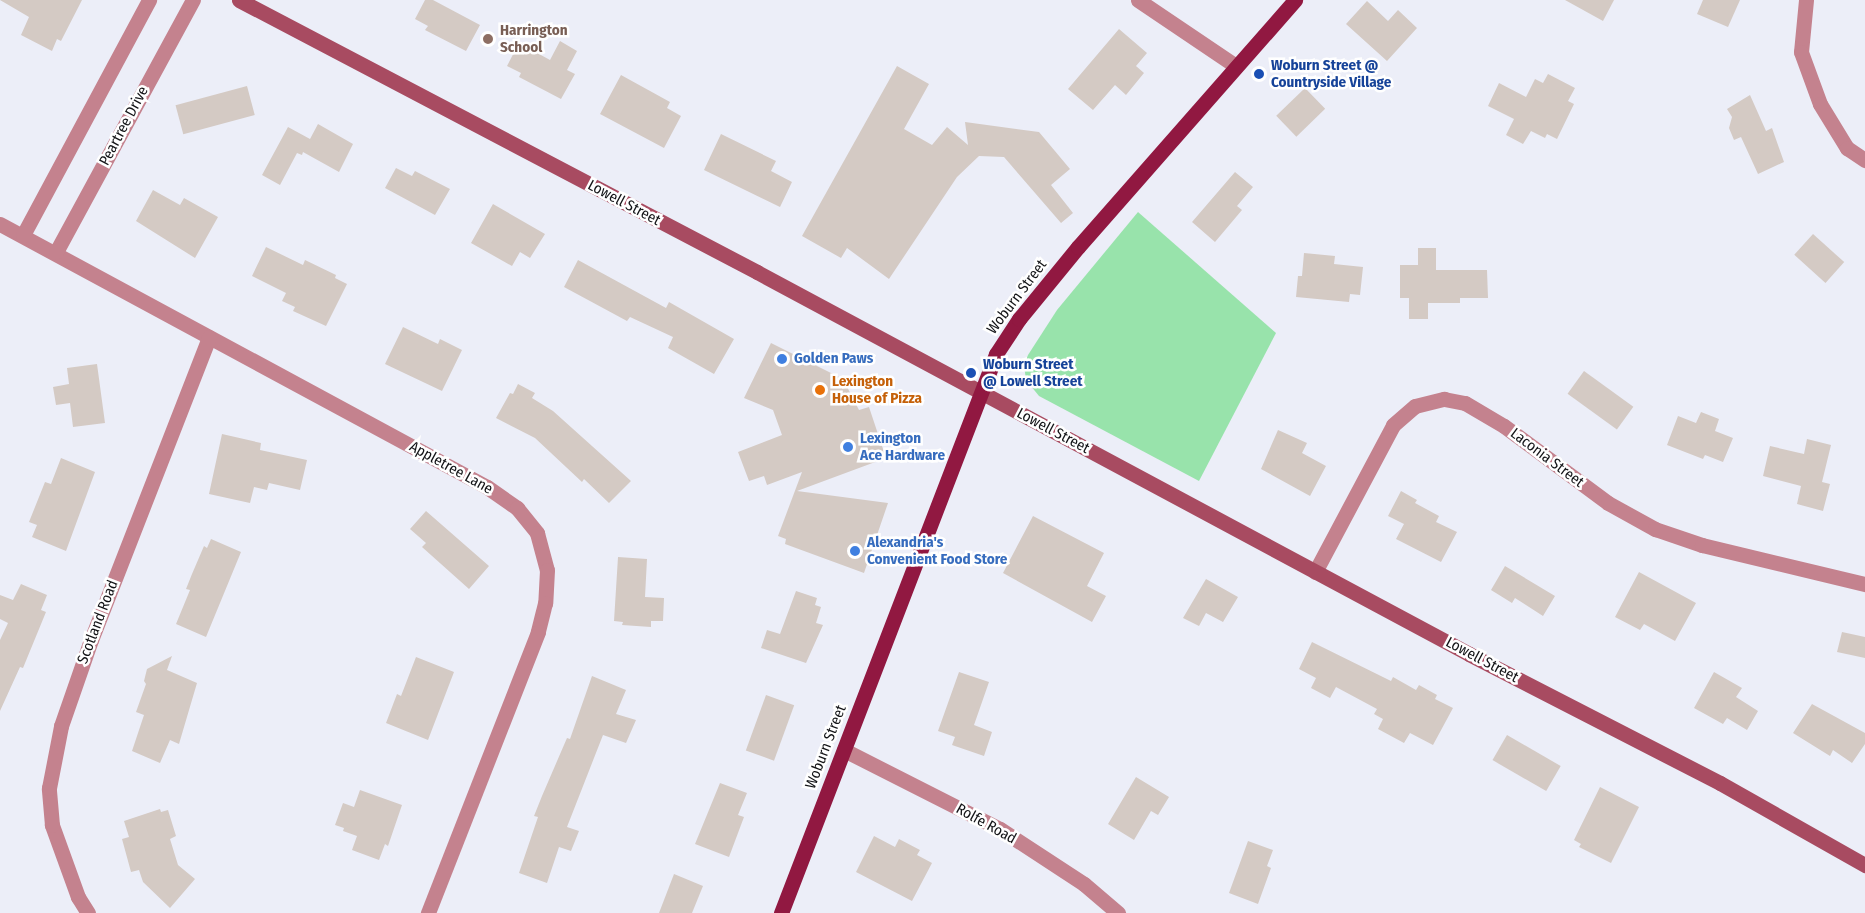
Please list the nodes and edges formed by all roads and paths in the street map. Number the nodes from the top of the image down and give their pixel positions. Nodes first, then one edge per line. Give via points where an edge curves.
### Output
1 (149, 0) edge
2 (193, 0) edge
3 (239, 0) edge
4 (1138, 0) edge
5 (1295, 0) edge
6 (1806, 0) edge
7 (1236, 66) junction
8 (1865, 160) edge
9 (0, 224) edge
10 (23, 235) junction
11 (56, 252) junction
12 (209, 337) junction
13 (980, 392) junction
14 (1315, 572) junction
15 (1865, 584) edge
16 (844, 750) junction
17 (1865, 865) edge
18 (88, 913) edge
19 (428, 913) edge
20 (780, 913) edge
21 (1118, 913) edge

1 - 10 street
2 - 11 street, Peartree Drive
3 - 13 main road, Lowell Street
4 - 7 street
5 - 7 main road, Woburn Street
6 - 8 street via 1801,52 1820,104 1847,147
7 - 13 main road, Woburn Street via 1019,319 996,354
9 - 10 street, Appletree Lane
10 - 11 street, Appletree Lane
11 - 12 street, Appletree Lane
12 - 18 street, Scotland Road via 61,726 49,788 52,825 78,897
12 - 19 street, Appletree Lane via 487,487 517,508 537,533 547,570 538,632
13 - 14 main road, Lowell Street
13 - 16 main road, Woburn Street
14 - 15 street, Laconia Street via 1393,425 1415,406 1444,399 1464,403 1504,426 1608,503 1655,529 1702,545
14 - 17 main road, Lowell Street via 1720,783
16 - 20 main road, Woburn Street
16 - 21 street, Rolfe Road via 1000,829 1084,884

